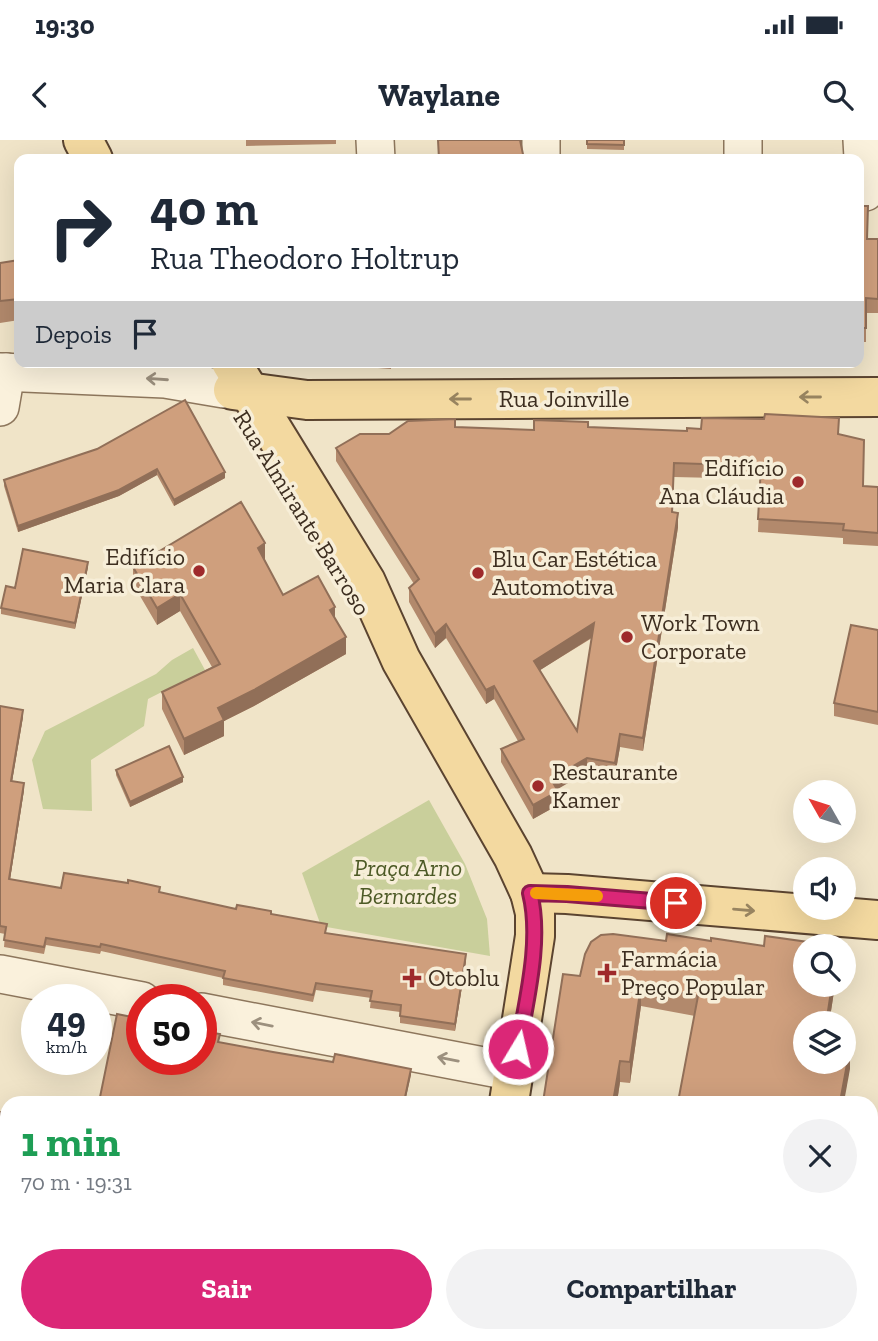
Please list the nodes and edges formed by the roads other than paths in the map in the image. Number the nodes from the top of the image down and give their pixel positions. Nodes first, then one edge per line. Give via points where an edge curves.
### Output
1 (864, 161) edge
2 (867, 192) edge
3 (3, 372) edge
4 (228, 376) edge
5 (878, 397) edge
6 (0, 407) edge
7 (530, 893) junction
8 (878, 920) edge
9 (0, 974) edge
10 (126, 998) edge
11 (217, 1016) edge
12 (512, 1087) edge

1 - 2 street
4 -> 3 street via 165,379
3 - 6 street
5 -> 4 main road, Rua Joinville via 307,400
4 - 7 main road, Rua Almirante Barroso via 366,582 401,660
7 -> 8 main road
7 - 12 main road, Rua Almirante Barroso via 535,936
9 - 10 street
12 -> 11 street

